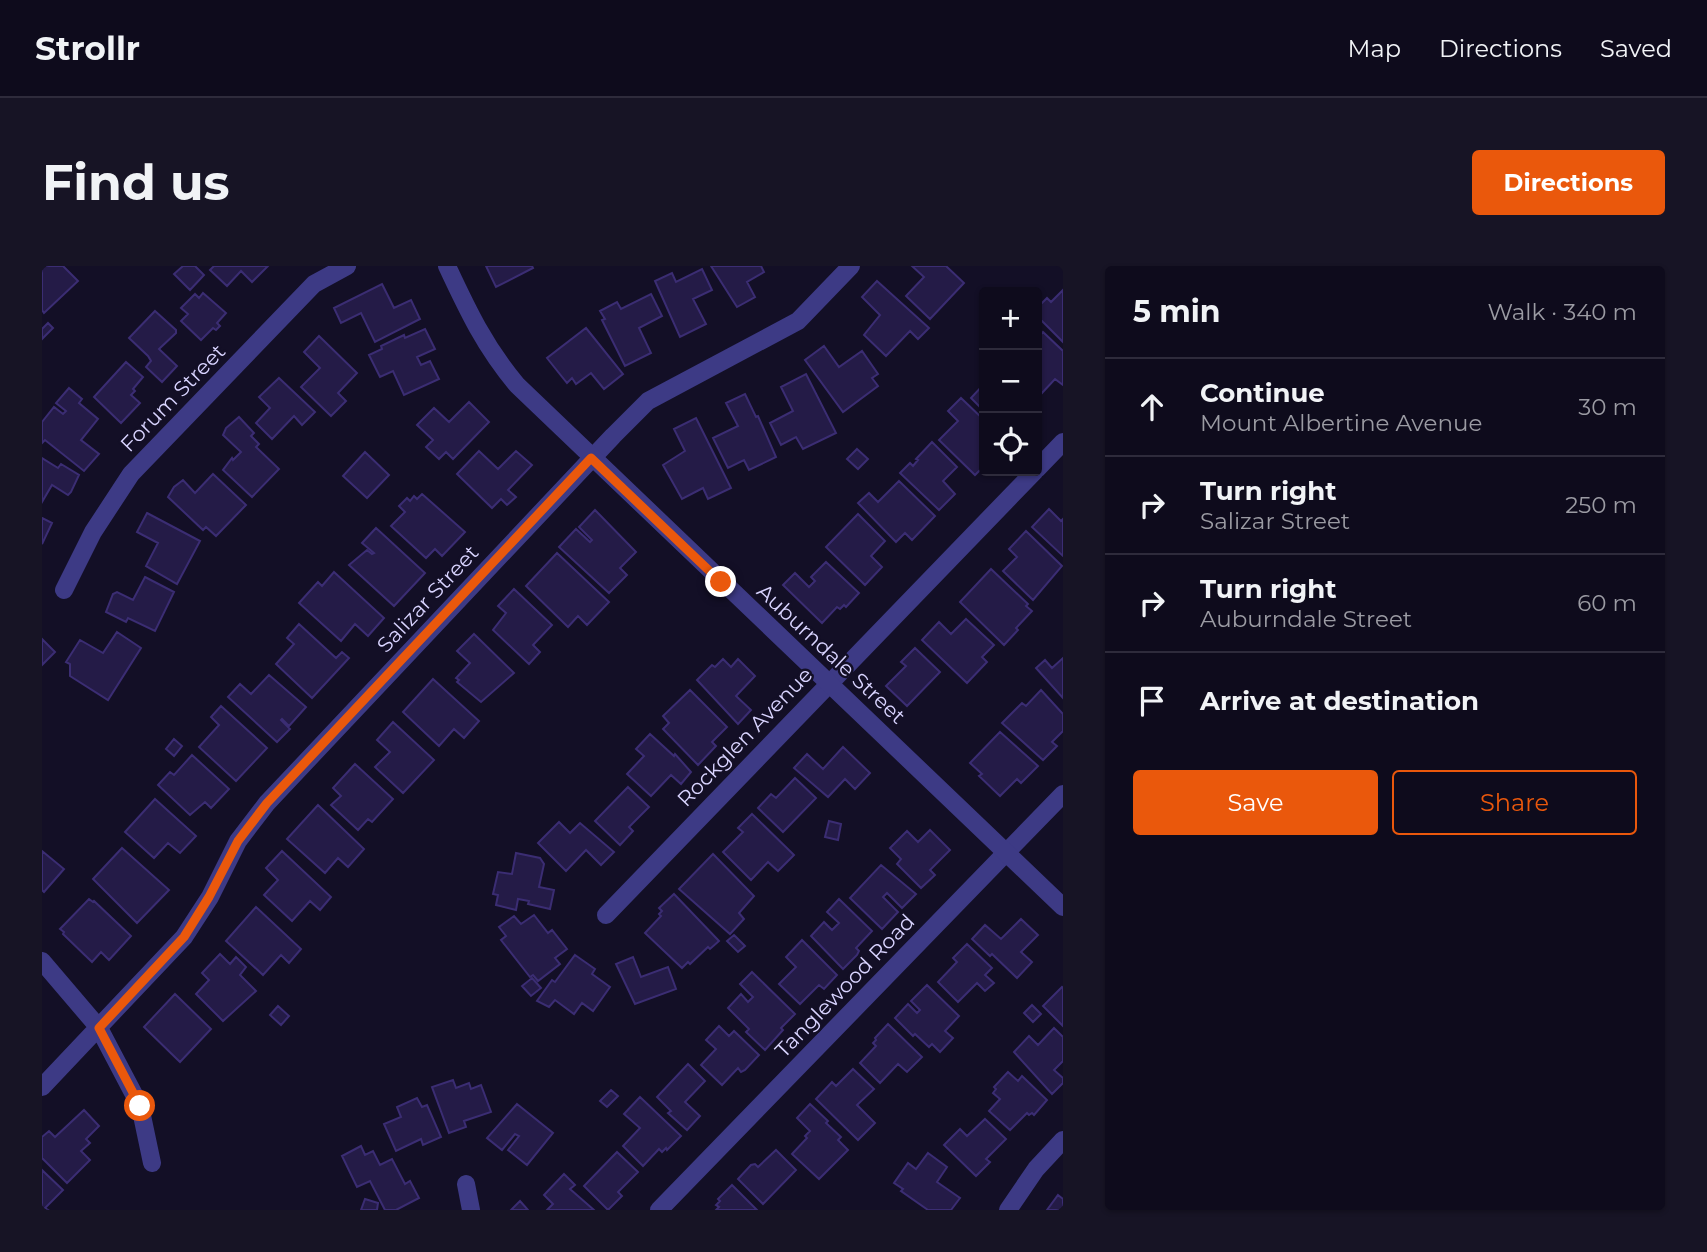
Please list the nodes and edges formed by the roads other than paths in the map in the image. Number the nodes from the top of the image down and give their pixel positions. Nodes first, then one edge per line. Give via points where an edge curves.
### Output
1 (347, 266) edge
2 (447, 266) edge
3 (851, 266) edge
4 (1063, 442) edge
5 (591, 458) junction
6 (1042, 464) edge
7 (1030, 476) edge
8 (64, 590) dead end
9 (830, 682) junction
10 (1063, 794) edge
11 (1006, 852) junction
12 (1063, 907) edge
13 (606, 915) dead end
14 (42, 961) edge
15 (99, 1028) junction
16 (42, 1087) edge
17 (1063, 1140) edge
18 (152, 1163) dead end
19 (466, 1184) dead end
20 (471, 1210) edge
21 (659, 1210) edge
22 (1008, 1210) edge

1 - 8 street, Forum Street via 314,284 131,474 93,532
2 - 5 street, Auburndale Street via 494,358
3 - 5 street, Salizar Street via 798,321 648,401
4 - 6 street, Rockglen Avenue
5 - 9 street, Auburndale Street
5 - 15 street, Salizar Street via 267,803 238,841 184,937
7 - 9 street, Rockglen Avenue
9 - 11 street, Auburndale Street
9 - 13 street, Rockglen Avenue
10 - 11 street, Tanglewood Road
11 - 12 street, Auburndale Street
11 - 21 street, Tanglewood Road
14 - 15 street
15 - 16 street, Salizar Street
15 - 18 street via 140,1106
17 - 22 street
19 - 20 street

